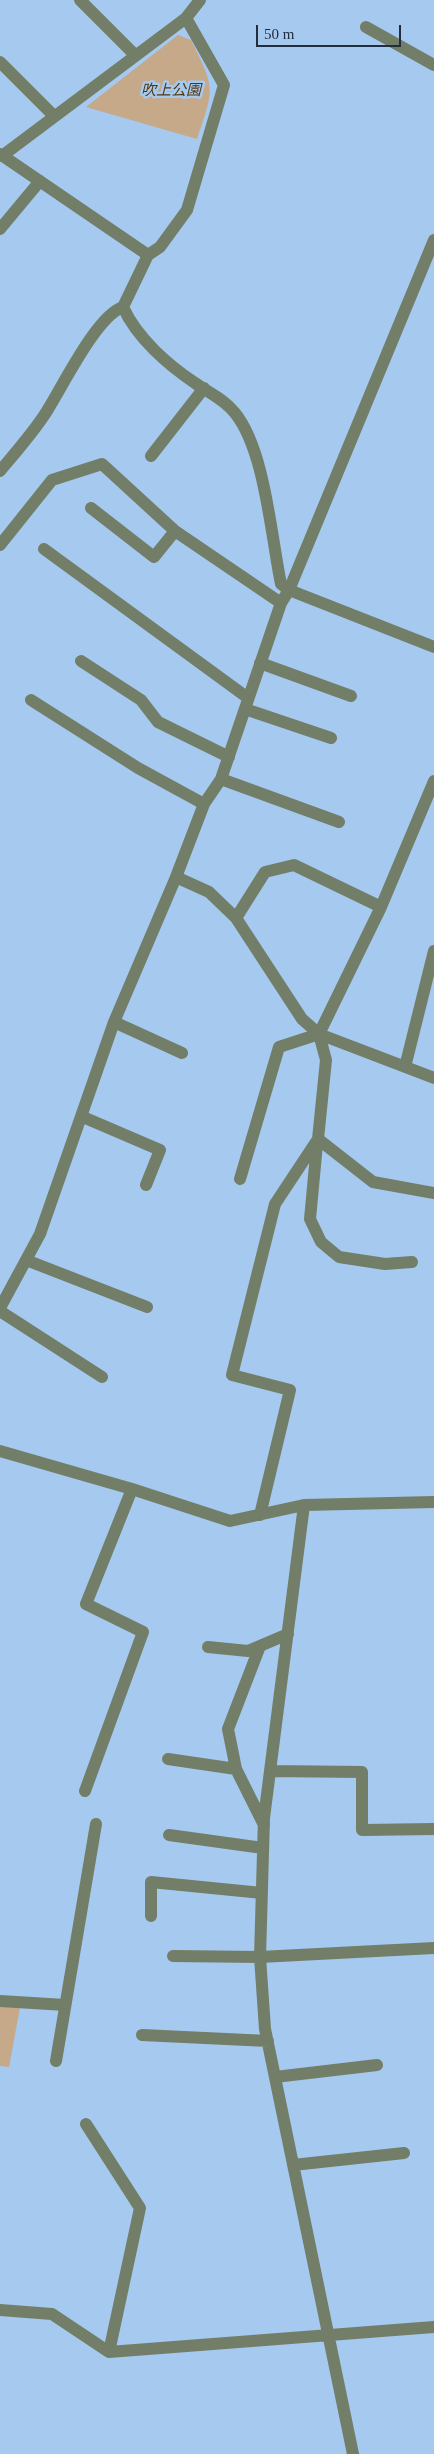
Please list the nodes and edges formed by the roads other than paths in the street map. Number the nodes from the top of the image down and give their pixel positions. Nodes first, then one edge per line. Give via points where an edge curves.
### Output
1 (80, 0) edge
2 (200, 0) edge
3 (186, 18) junction
4 (366, 27) dead end
5 (135, 55) junction
6 (0, 62) edge
7 (434, 65) edge
8 (54, 116) junction
9 (1, 155) edge
10 (40, 181) junction
11 (0, 229) edge
12 (434, 240) edge
13 (148, 255) junction
14 (123, 307) junction
15 (204, 388) junction
16 (151, 456) dead end
17 (2, 466) edge
18 (90, 508) dead end
19 (174, 532) junction
20 (0, 545) edge
21 (44, 550) dead end
22 (289, 590) junction
23 (281, 603) junction
24 (434, 647) edge
25 (81, 662) dead end
26 (260, 663) junction
27 (351, 696) dead end
28 (31, 700) dead end
29 (247, 703) junction
30 (331, 738) dead end
31 (229, 757) junction
32 (221, 779) junction
33 (434, 781) edge
34 (204, 804) junction
35 (339, 822) dead end
36 (176, 877) junction
37 (381, 907) junction
38 (236, 918) junction
39 (434, 951) edge
40 (114, 1022) junction
41 (319, 1034) junction
42 (182, 1053) dead end
43 (405, 1067) junction
44 (434, 1078) edge
45 (82, 1117) junction
46 (318, 1139) junction
47 (240, 1179) dead end
48 (146, 1185) dead end
49 (434, 1193) edge
50 (26, 1260) junction
51 (412, 1262) dead end
52 (147, 1307) dead end
53 (0, 1310) edge
54 (102, 1377) dead end
55 (0, 1452) edge
56 (132, 1489) junction
57 (434, 1502) edge
58 (304, 1506) junction
59 (260, 1515) junction
60 (288, 1634) junction
61 (260, 1646) junction
62 (208, 1647) dead end
63 (168, 1759) dead end
64 (236, 1769) junction
65 (270, 1771) junction
66 (85, 1791) dead end
67 (96, 1824) dead end
68 (264, 1825) junction
69 (434, 1829) edge
70 (169, 1835) dead end
71 (263, 1848) junction
72 (262, 1893) junction
73 (151, 1916) dead end
74 (434, 1948) edge
75 (173, 1956) dead end
76 (260, 1957) junction
77 (0, 2001) edge
78 (65, 2006) junction
79 (142, 2034) dead end
80 (268, 2040) junction
81 (56, 2061) dead end
82 (377, 2065) dead end
83 (275, 2077) junction
84 (86, 2124) dead end
85 (404, 2153) dead end
86 (293, 2165) junction
87 (0, 2310) edge
88 (434, 2327) edge
89 (328, 2334) junction
90 (109, 2352) junction
91 (352, 2454) edge

1 - 5 street
2 - 3 street
3 - 5 street
3 - 13 street via 224,85 187,210 160,247
4 - 7 street
5 - 8 street
6 - 8 street
8 - 9 street
9 - 10 street
10 - 11 street
10 - 13 street
12 - 22 street
13 - 14 street
14 - 15 street via 129,321 154,349
14 - 17 street via 113,310 100,327 45,414
15 - 16 street
15 - 22 street via 225,402 244,426 262,482 281,584
18 - 19 street via 154,556
19 - 20 street via 102,464 52,480
19 - 23 street
21 - 29 street
22 - 23 street
22 - 24 street
23 - 26 street
25 - 31 street via 141,700 158,722
26 - 27 street
26 - 29 street
28 - 34 street via 138,768
29 - 30 street
29 - 31 street
31 - 32 street
32 - 34 street
32 - 35 street
33 - 37 street
34 - 36 street
36 - 38 street via 209,892
36 - 40 street
37 - 38 street via 294,865 265,872
37 - 41 street
38 - 41 street via 302,1019
39 - 43 street
40 - 42 street
40 - 45 street
41 - 43 street
41 - 46 street via 326,1060
41 - 47 street via 279,1047
43 - 44 street
45 - 48 street via 160,1150
45 - 50 street via 40,1234
46 - 49 street via 373,1182
46 - 51 street via 310,1219 321,1242 339,1257 384,1264
46 - 59 street via 275,1204 232,1374 290,1390
50 - 52 street
50 - 53 street
53 - 54 street
55 - 56 street
56 - 59 street via 230,1521
56 - 66 street via 86,1604 144,1632
57 - 58 street
58 - 59 street
58 - 60 street
60 - 61 street
60 - 65 street
61 - 62 street via 248,1651
61 - 64 street via 228,1729
63 - 64 street
64 - 68 street
65 - 68 street
65 - 69 street via 362,1772 362,1830
67 - 78 street
68 - 71 street
70 - 71 street
71 - 72 street
72 - 73 street via 151,1882
72 - 76 street
74 - 76 street
75 - 76 street
76 - 80 street
77 - 78 street
78 - 81 street
79 - 80 street
80 - 83 street
82 - 83 street
83 - 86 street
84 - 90 street via 140,2208
85 - 86 street
86 - 89 street
87 - 90 street via 52,2314
88 - 89 street
89 - 90 street
89 - 91 street

